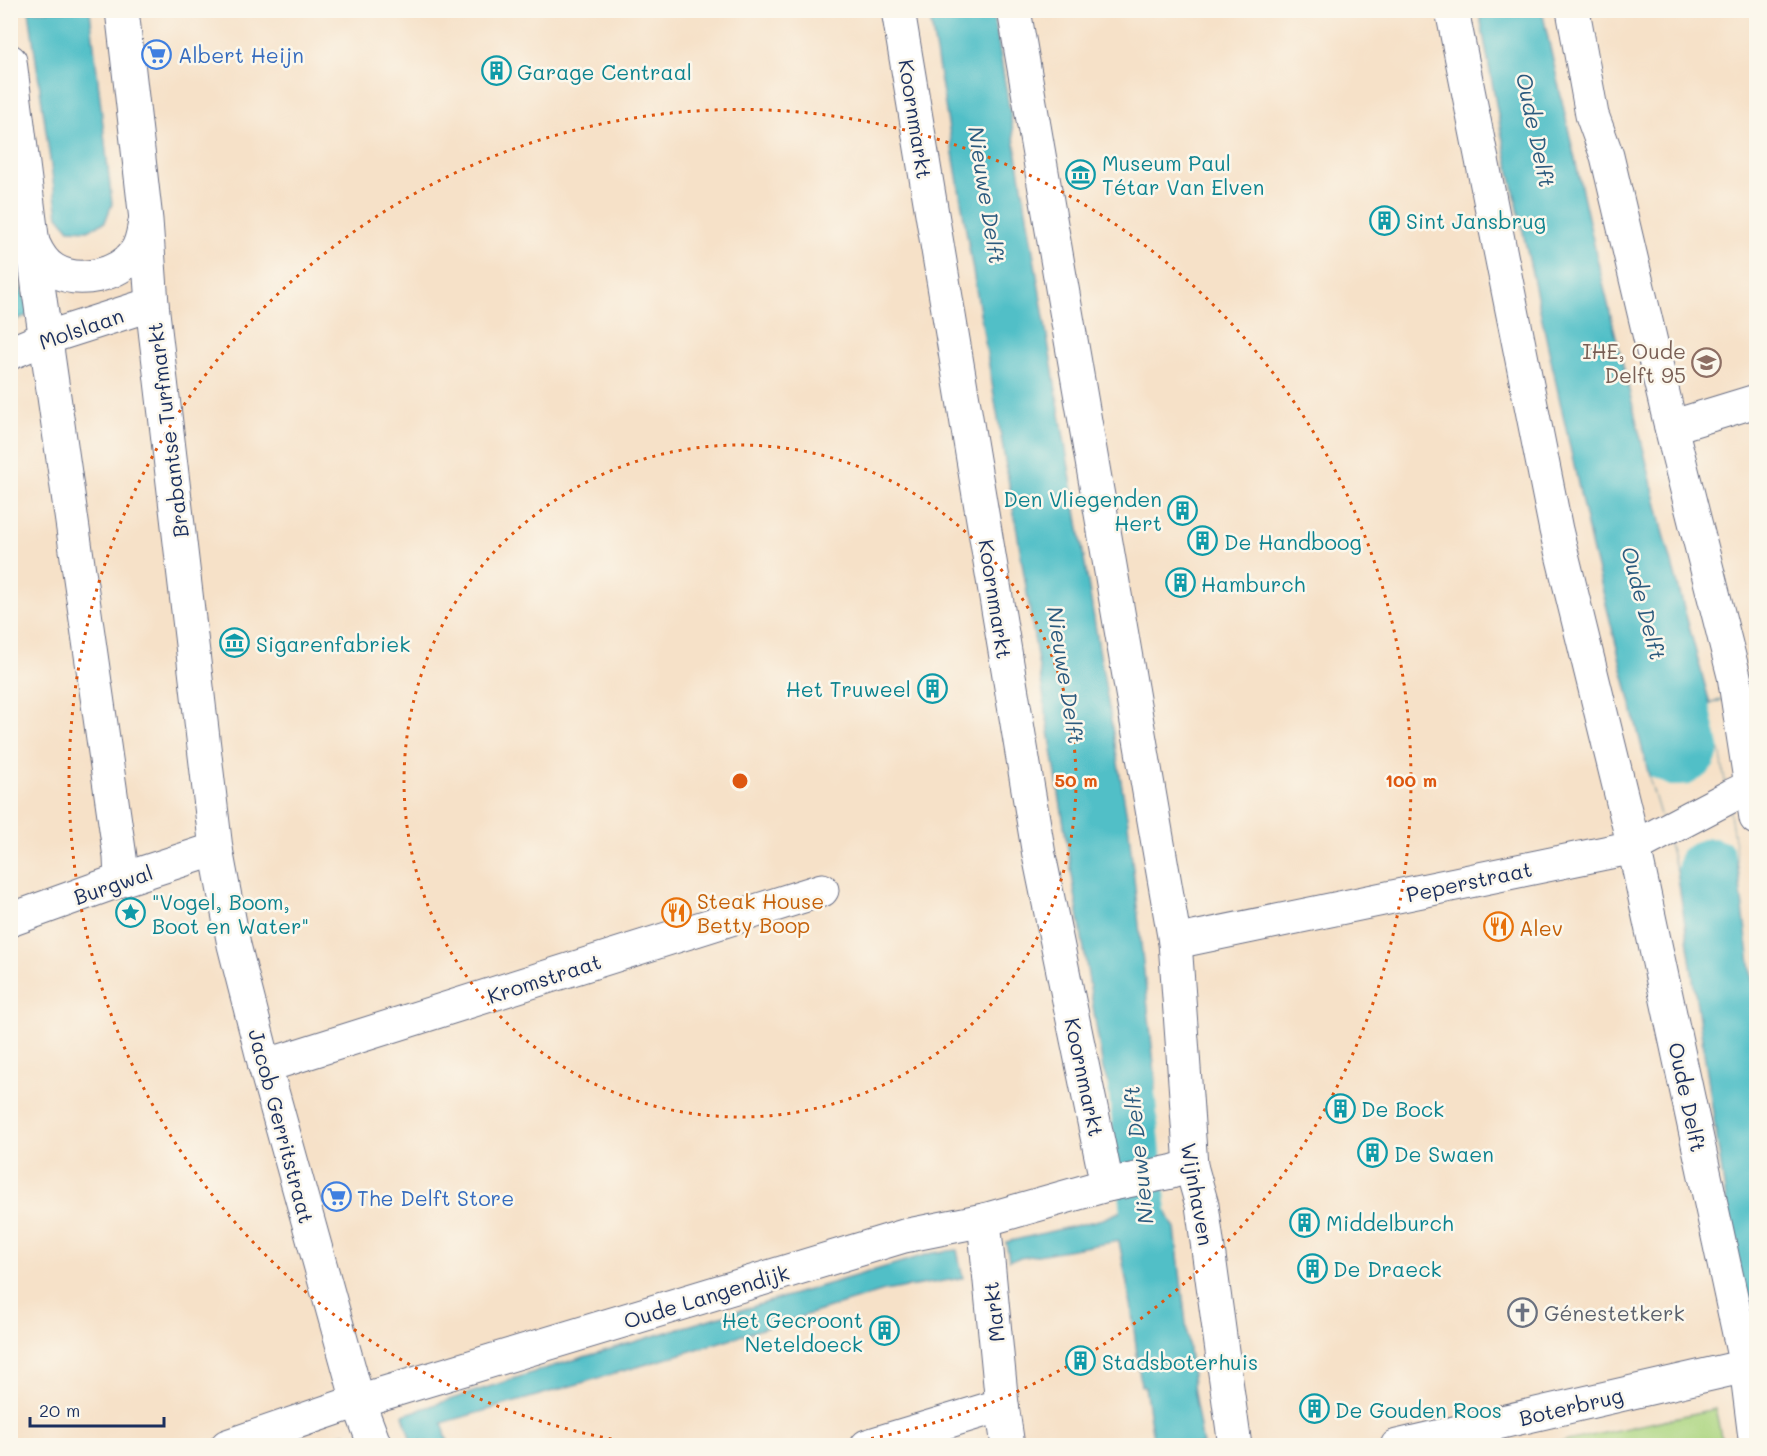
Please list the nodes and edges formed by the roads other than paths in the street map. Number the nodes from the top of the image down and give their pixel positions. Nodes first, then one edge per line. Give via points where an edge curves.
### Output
1 (122, 10) edge
2 (898, 10) edge
3 (1014, 10) edge
4 (1452, 10) edge
5 (1573, 10) edge
6 (10, 60) edge
7 (146, 220) junction
8 (22, 248) edge
9 (152, 304) junction
10 (46, 338) junction
11 (10, 353) edge
12 (1756, 401) edge
13 (1671, 427) junction
14 (1743, 678) edge
15 (1746, 782) edge
16 (1756, 818) edge
17 (1634, 847) junction
18 (216, 849) junction
19 (121, 880) junction
20 (822, 890) dead end
21 (10, 920) edge
22 (1175, 942) junction
23 (265, 1066) junction
24 (1181, 1169) junction
25 (1107, 1185) junction
26 (985, 1229) junction
27 (1746, 1366) junction
28 (1002, 1405) junction
29 (366, 1423) edge
30 (227, 1446) edge
31 (867, 1446) edge
32 (1008, 1446) edge
33 (1235, 1446) edge
34 (1397, 1446) edge
35 (1756, 1446) edge

1 - 7 street, Brabantse Turfmarkt
2 - 25 street, Koornmarkt via 1039,855
3 - 22 street
4 - 17 street, Oude Delft via 1556,531
5 - 13 street via 1592,115 1607,156
6 - 8 street
7 - 8 street via 137,250 111,272 74,276 55,271
7 - 9 street, Brabantse Turfmarkt
8 - 10 street via 39,292
9 - 10 street, Molslaan
9 - 18 street, Brabantse Turfmarkt
10 - 11 street, Molslaan
10 - 19 street
12 - 13 street
13 - 14 street
14 - 15 street
15 - 16 street
15 - 17 street, Peperstraat
17 - 22 street, Peperstraat
17 - 27 street, Oude Delft
18 - 19 street, Burgwal
18 - 23 street, Jacob Gerritstraat via 234,945
19 - 21 street, Burgwal
20 - 23 street, Kromstraat
22 - 24 street, Wijnhaven
23 - 29 street, Jacob Gerritstraat
24 - 25 street, Oude Langendijk
24 - 33 street, Wijnhaven via 1202,1205
25 - 26 street, Oude Langendijk
26 - 28 street, Markt
26 - 29 street, Oude Langendijk via 904,1236
27 - 34 street, Boterbrug
27 - 35 street, Oude Delft
28 - 31 street
28 - 32 street, Markt
29 - 30 street, Oude Langendijk

